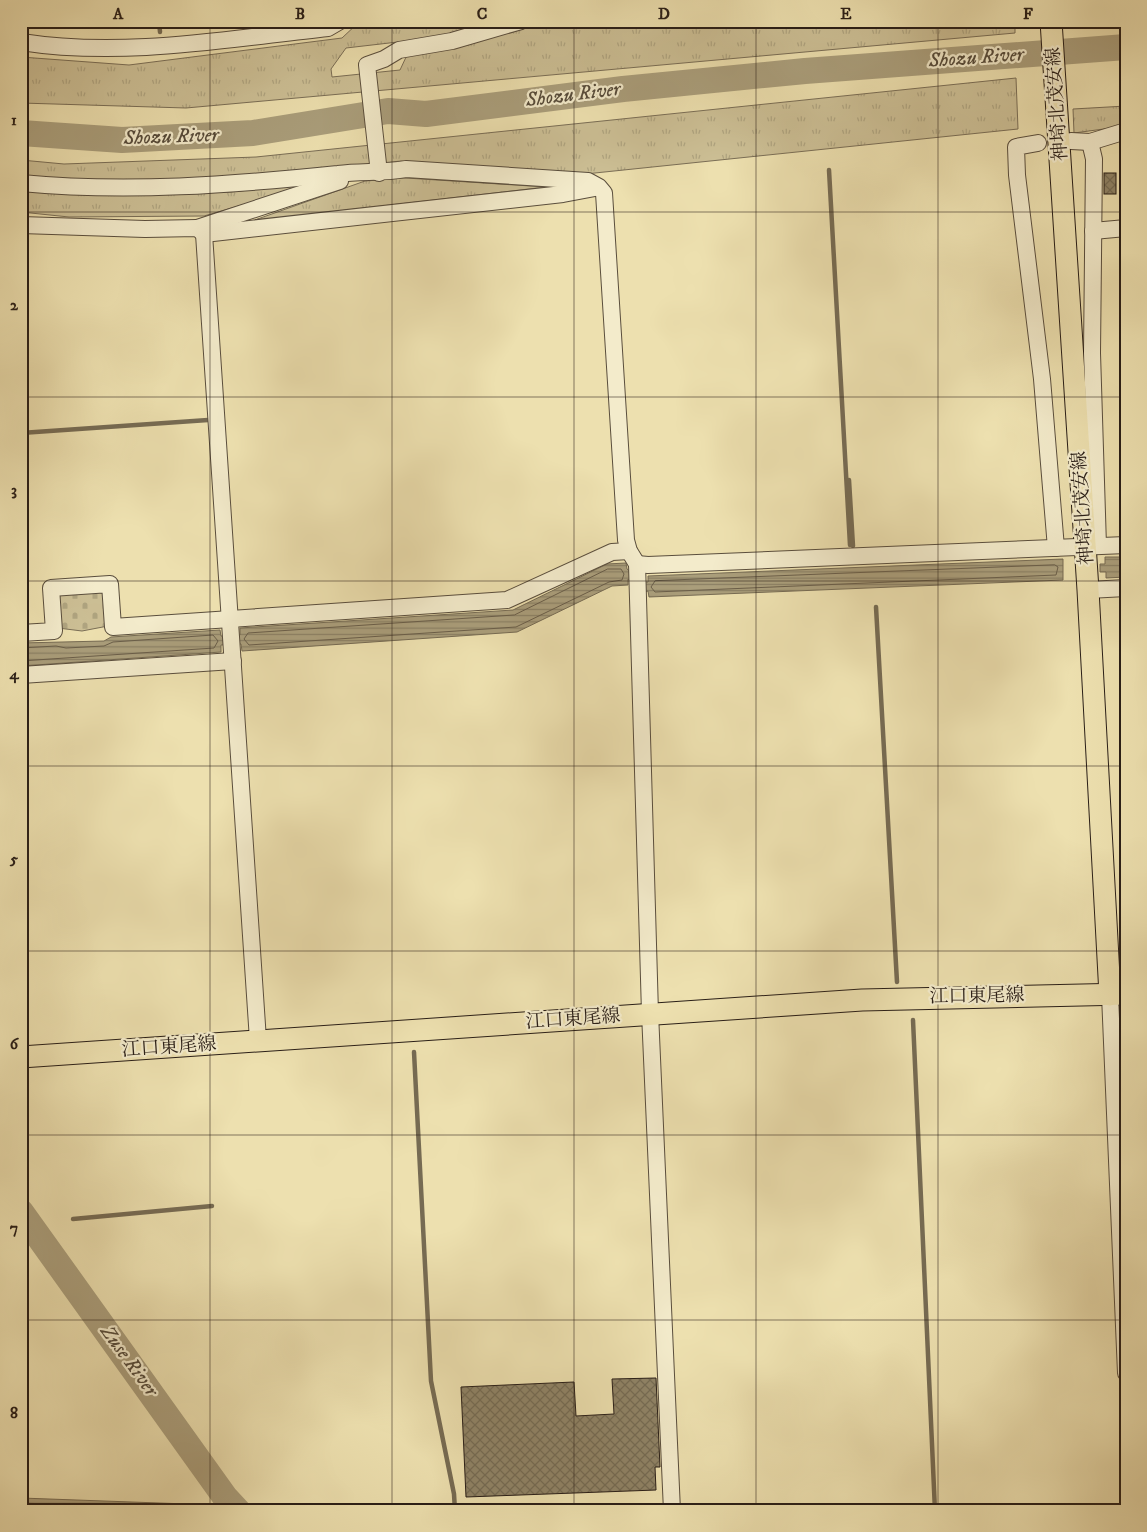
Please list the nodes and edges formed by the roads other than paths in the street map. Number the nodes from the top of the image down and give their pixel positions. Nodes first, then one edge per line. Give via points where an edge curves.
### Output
1 (340, 21) edge
2 (521, 21) edge
3 (1052, 21) edge
4 (21, 42) edge
5 (1126, 131) edge
6 (1071, 141) dead end
7 (1090, 142) junction
8 (1038, 143) dead end
9 (379, 169) junction
10 (362, 173) junction
11 (21, 183) edge
12 (599, 187) junction
13 (21, 225) edge
14 (1126, 228) edge
15 (200, 231) junction
16 (1093, 231) junction
17 (1126, 545) edge
18 (1092, 546) junction
19 (1056, 548) junction
20 (636, 570) junction
21 (1126, 588) edge
22 (1088, 590) junction
23 (21, 633) edge
24 (231, 640) junction
25 (21, 675) edge
26 (1118, 995) edge
27 (650, 1013) junction
28 (258, 1040) junction
29 (21, 1057) edge
30 (1124, 1277) edge
31 (1126, 1373) edge
32 (672, 1511) edge

1 - 4 street via 328,28 128,48 54,47
2 - 9 street via 452,41 399,50 367,65
3 - 18 main road, 神埼北茂安線
5 - 7 street
6 - 7 street
7 - 16 street via 1094,159
8 - 19 street via 1016,147 1017,176 1042,379
9 - 10 street
9 - 12 street via 588,181
10 - 11 street via 152,189
10 - 15 street
12 - 15 street via 563,194
12 - 20 street via 604,193 626,540
13 - 15 street
14 - 16 street
15 - 24 street
16 - 18 street
17 - 18 street
18 - 19 street
18 - 22 main road, 神埼北茂安線
19 - 20 street via 658,565
20 - 24 street via 612,552 507,600
20 - 27 street
21 - 22 street
22 - 26 main road, 神埼北茂安線
23 - 24 street via 54,631 51,588 110,584 113,627
24 - 25 street
24 - 28 street
26 - 27 main road, 江口東尾線 via 908,997
26 - 30 street
27 - 28 main road, 江口東尾線
27 - 32 street
28 - 29 main road, 江口東尾線
30 - 31 street

